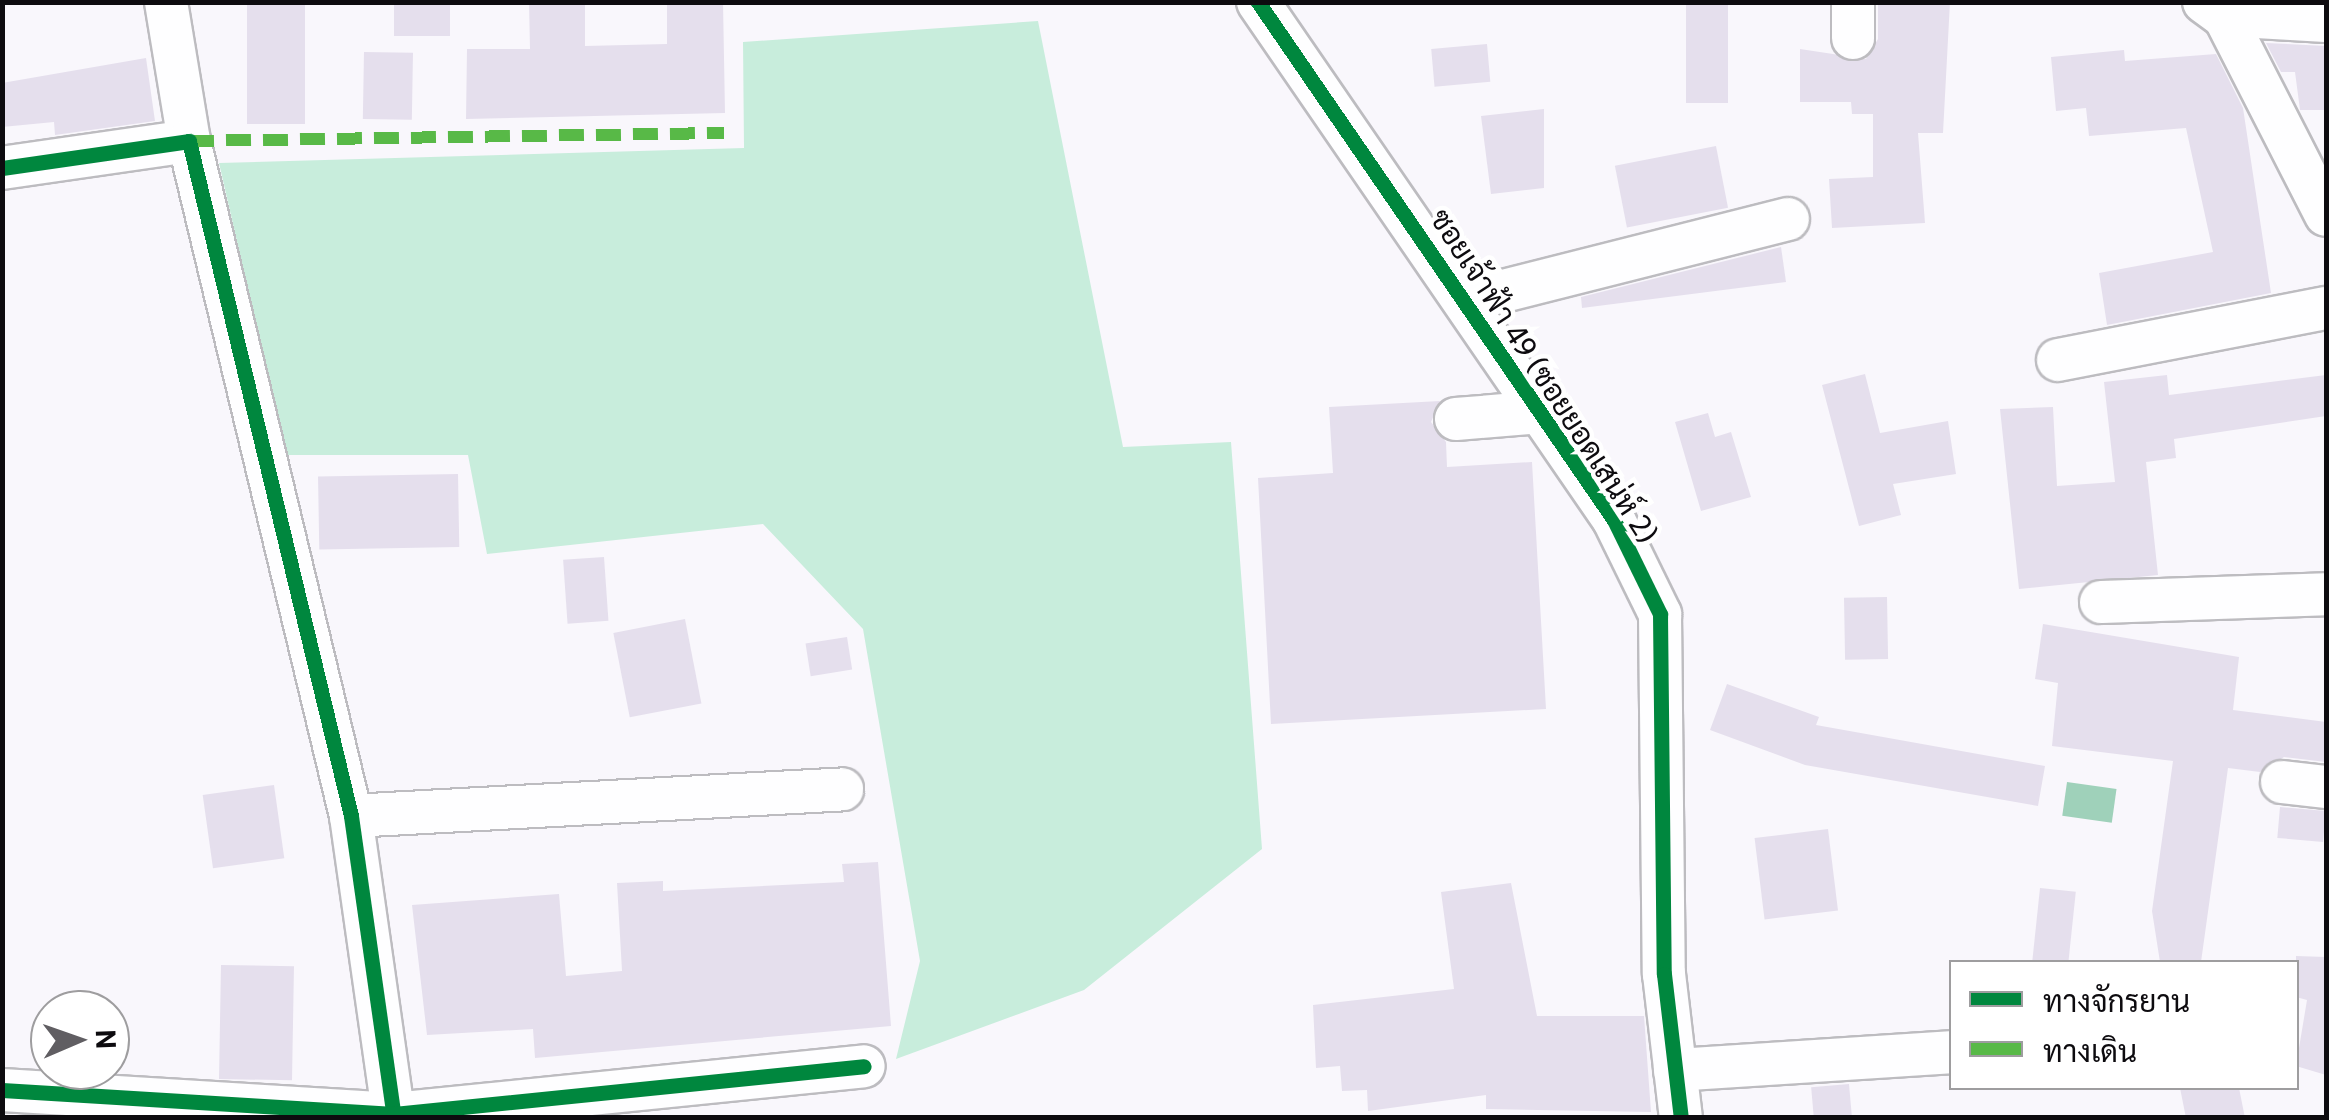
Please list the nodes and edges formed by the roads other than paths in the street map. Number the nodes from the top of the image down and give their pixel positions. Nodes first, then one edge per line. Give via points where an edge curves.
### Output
1 (166, 2) edge
2 (1258, 2) edge
3 (2214, 7) edge
4 (2326, 20) edge
5 (189, 141) junction
6 (2, 168) edge
7 (2326, 216) edge
8 (1788, 219) dead end
9 (1468, 300) junction
10 (2326, 308) edge
11 (2058, 360) dead end
12 (1541, 412) junction
13 (1456, 419) dead end
14 (2326, 594) edge
15 (2102, 602) dead end
16 (2282, 782) dead end
17 (2326, 787) edge
18 (842, 789) dead end
19 (351, 816) junction
20 (1949, 1052) edge
21 (864, 1066) dead end
22 (1675, 1070) junction
23 (2, 1090) edge
24 (394, 1116) edge
25 (1681, 1118) edge

1 - 5 street
2 - 9 street, ซอยเจ้าฟ้า 49 (ซอยยอดเสน่ห์ 2)
3 - 4 street
3 - 7 street
5 - 6 street
5 - 19 street
8 - 9 street
9 - 12 street, ซอยเจ้าฟ้า 49 (ซอยยอดเสน่ห์ 2)
10 - 11 street
12 - 13 street
12 - 22 street, ซอยเจ้าฟ้า 49 (ซอยยอดเสน่ห์ 2) via 1614,520 1660,614 1664,974
14 - 15 street
16 - 17 street
18 - 19 street
19 - 24 street
20 - 22 street
21 - 24 street
22 - 25 street, ซอยเจ้าฟ้า 49 (ซอยยอดเสน่ห์ 2)
23 - 24 street

